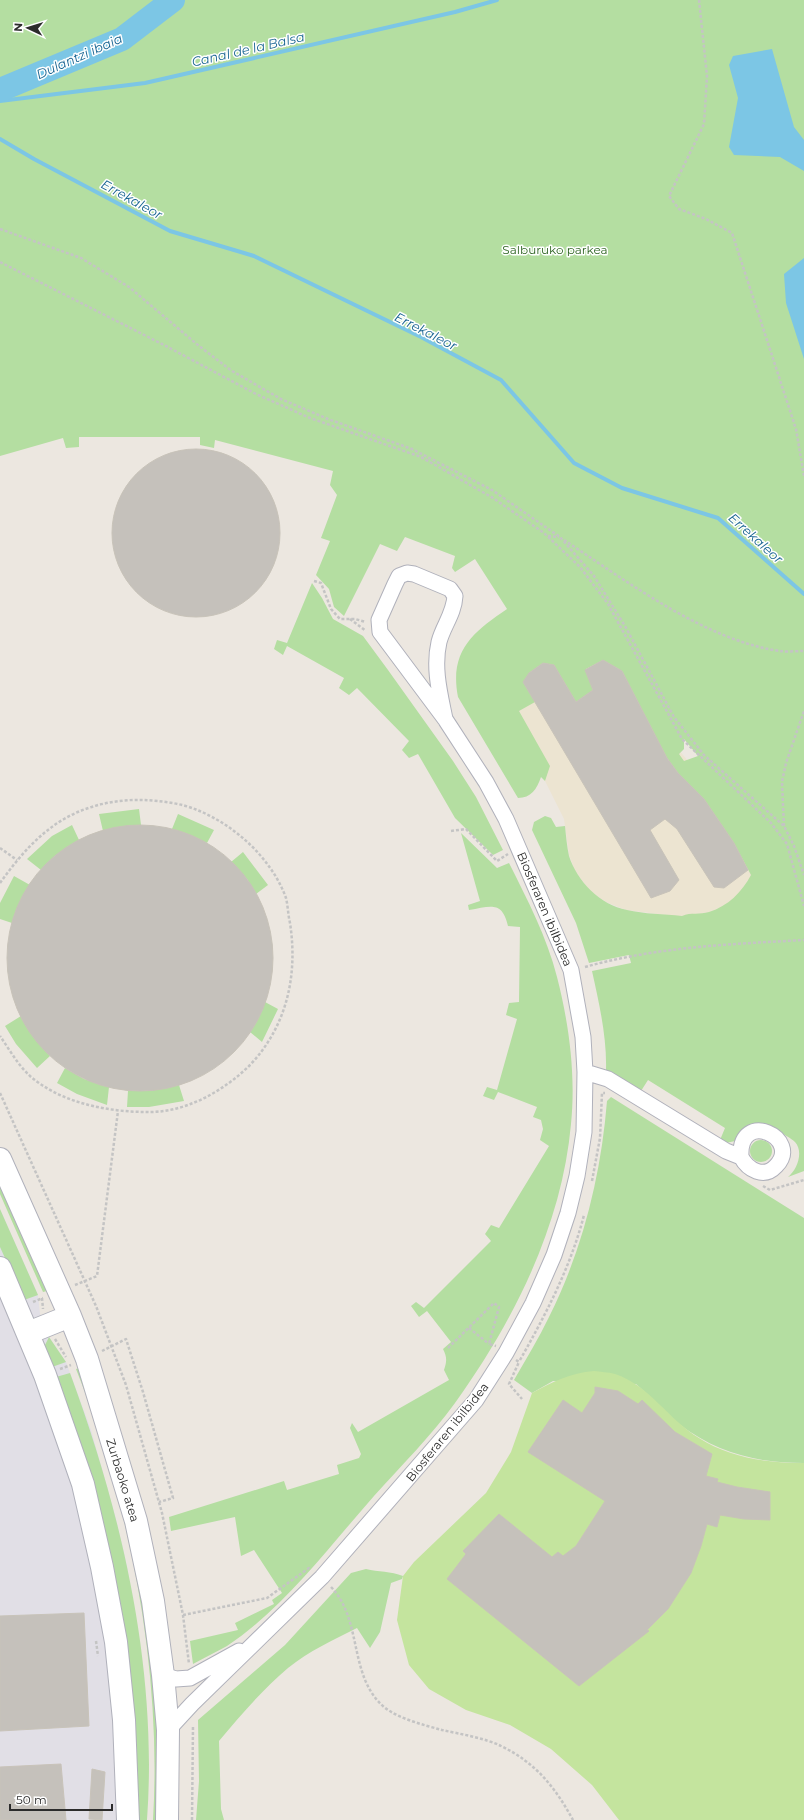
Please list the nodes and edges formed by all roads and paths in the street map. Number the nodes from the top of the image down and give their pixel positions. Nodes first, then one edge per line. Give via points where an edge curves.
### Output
1 (699, 0) edge
2 (0, 229) edge
3 (0, 262) edge
4 (804, 476) edge
5 (548, 536) junction
6 (560, 537) junction
7 (314, 581) dead end
8 (350, 619) junction
9 (374, 631) junction
10 (804, 651) edge
11 (804, 711) edge
12 (445, 719) junction
13 (784, 826) junction
14 (451, 831) dead end
15 (0, 848) edge
16 (507, 848) dead end
17 (17, 860) junction
18 (804, 875) edge
19 (0, 883) edge
20 (804, 906) edge
21 (804, 940) edge
22 (571, 970) junction
23 (0, 1036) edge
24 (585, 1072) junction
25 (611, 1092) dead end
26 (0, 1093) edge
27 (118, 1111) junction
28 (741, 1157) dead end
29 (0, 1159) edge
30 (804, 1180) edge
31 (757, 1182) dead end
32 (590, 1188) dead end
33 (585, 1208) dead end
34 (0, 1268) edge
35 (83, 1281) junction
36 (70, 1316) junction
37 (469, 1328) junction
38 (28, 1333) junction
39 (489, 1344) junction
40 (448, 1348) dead end
41 (499, 1348) junction
42 (519, 1362) junction
43 (522, 1399) dead end
44 (159, 1502) dead end
45 (316, 1572) junction
46 (183, 1615) dead end
47 (96, 1634) dead end
48 (262, 1637) junction
49 (98, 1657) dead end
50 (164, 1675) junction
51 (168, 1730) junction
52 (128, 1820) edge
53 (167, 1820) edge
54 (573, 1820) edge

1 - 4 path via 707,76 704,124 669,196 679,209 706,219 732,233 796,428
2 - 6 path via 81,258 129,287 227,367 281,400 412,449 492,490
3 - 5 path via 256,394 310,418 421,458 493,498
5 - 6 path
5 - 20 path via 580,567 608,604 682,739 771,823 787,844
6 - 10 path via 684,616 741,642 780,651
6 - 13 path via 594,576 625,626 674,717 691,739 704,755
7 - 8 path via 321,583 331,609 340,619
8 - 9 path
8 - 9 path
9 - 12 street, Biosferaren ibilbidea via 380,632
9 - 12 street, Biosferaren ibilbidea via 400,576 406,573 414,574 450,589 455,596 455,605 439,641 436,663
11 - 13 path via 782,782
12 - 22 street, Biosferaren ibilbidea via 467,751 506,819
13 - 18 path
14 - 16 path via 466,828 497,861 510,853
15 - 17 path
17 - 19 path
17 - 27 path via 40,836 65,818 97,805 131,800 162,801 196,809 229,826 251,845 271,870 286,898 293,963 289,995 278,1026 261,1053 239,1076 212,1094 182,1107 150,1112
21 - 22 path via 709,945
22 - 24 street, Biosferaren ibilbidea via 583,1037
23 - 27 path via 30,1076 57,1093 87,1104
24 - 28 street via 608,1079 726,1151
24 - 41 street, Biosferaren ibilbidea via 584,1132 568,1213 554,1255 533,1303
25 - 32 path via 602,1093 600,1138
26 - 35 path
27 - 35 path via 97,1276
29 - 36 street, Zurbaoko atea
30 - 31 path via 770,1190
33 - 42 path via 567,1266 549,1308
34 - 38 street
35 - 44 path via 96,1306 111,1346 126,1339 144,1392 173,1498
36 - 38 street
36 - 50 street, Zurbaoko atea via 87,1359 136,1521 153,1601
37 - 39 path
37 - 39 path via 494,1303 499,1307
37 - 40 path
38 - 52 street via 83,1484 102,1566 116,1642 124,1720
39 - 41 path
41 - 42 path
41 - 45 street, Biosferaren ibilbidea via 476,1400
42 - 43 path via 509,1384
45 - 46 path via 309,1568 267,1598
45 - 48 street, Biosferaren ibilbidea
45 - 54 path via 340,1596 352,1630 365,1684 384,1707 415,1723 500,1746 538,1769 560,1795
47 - 49 path
48 - 50 street, Biosferaren ibilbidea via 190,1678 176,1679
48 - 51 street, Biosferaren ibilbidea
50 - 51 street, Zurbaoko atea
51 - 53 street, Zurbaoko atea

